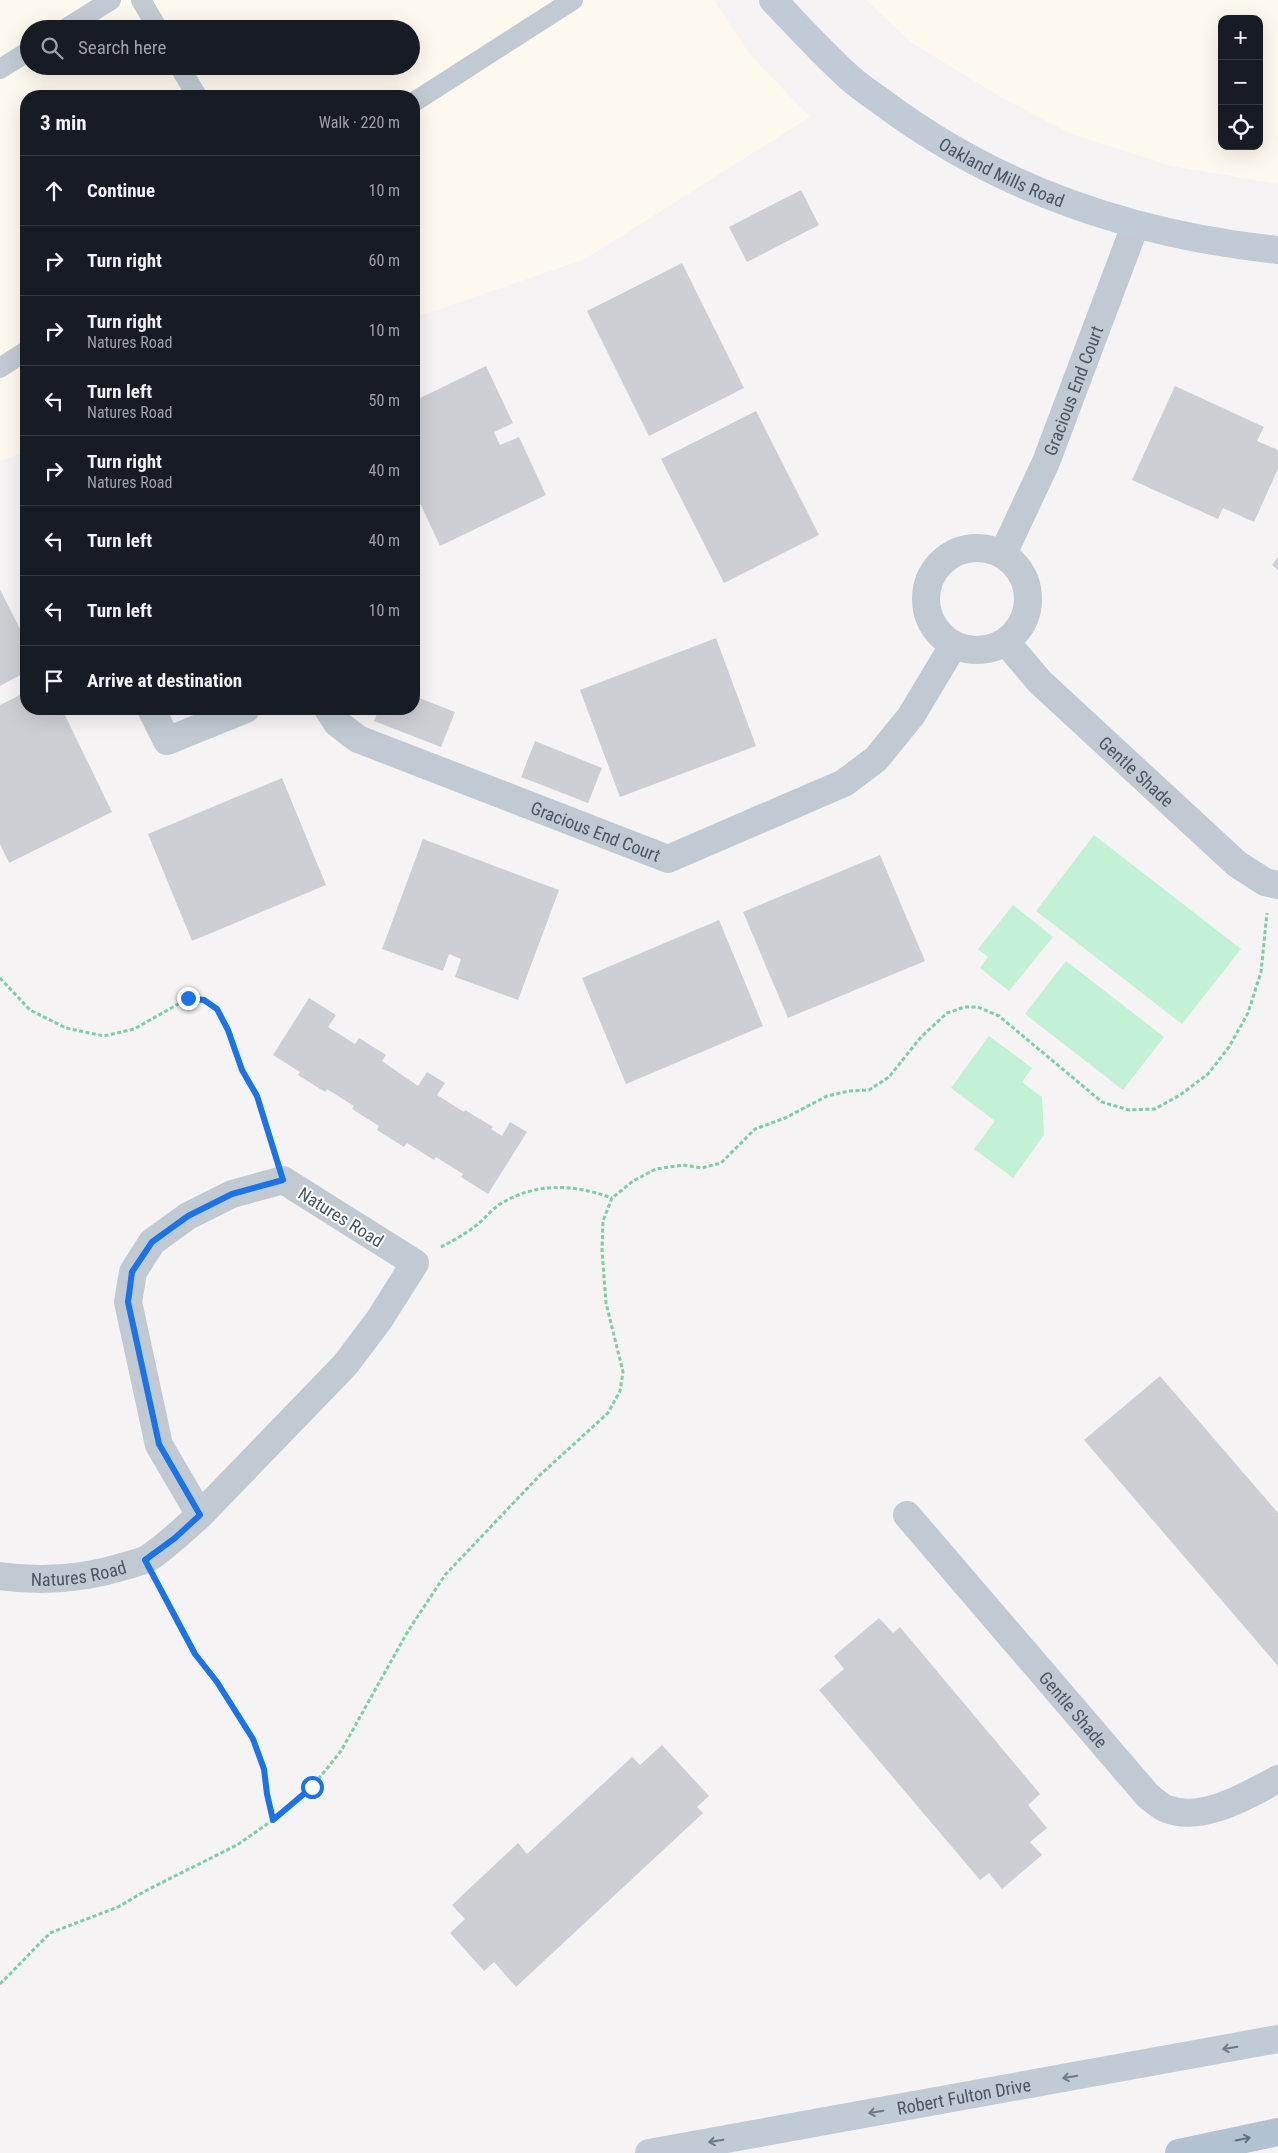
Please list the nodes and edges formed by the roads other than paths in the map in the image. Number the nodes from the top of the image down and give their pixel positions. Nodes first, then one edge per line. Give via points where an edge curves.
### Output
1 (111, 0) edge
2 (141, 0) edge
3 (573, 0) edge
4 (773, 0) edge
5 (79, 20) edge
6 (153, 20) edge
7 (20, 57) edge
8 (0, 69) edge
9 (184, 75) edge
10 (193, 90) edge
11 (420, 98) edge
12 (1135, 226) junction
13 (1278, 250) edge
14 (20, 355) edge
15 (0, 368) edge
16 (1003, 554) junction
17 (1006, 642) junction
18 (953, 646) junction
19 (154, 715) edge
20 (231, 715) edge
21 (331, 715) edge
22 (1276, 884) edge
23 (200, 1515) junction
24 (907, 1515) dead end
25 (0, 1576) edge
26 (1278, 1780) edge
27 (1278, 2039) edge
28 (1278, 2132) edge
29 (649, 2153) edge
30 (1179, 2153) edge

1 - 5 lane
2 - 6 lane
3 - 11 lane
4 - 12 street, Oakland Mills Road via 850,78 911,124 1009,180
7 - 8 lane
9 - 10 lane
12 - 13 street, Oakland Mills Road via 1234,246
12 - 16 street, Gracious End Court via 1046,462
14 - 15 lane
16 - 17 street via 1016,565 1024,578 1029,598 1026,617
16 - 18 street via 982,548 963,549 944,558 930,576 925,598 928,619 939,636
17 - 18 street via 994,648 972,651
17 - 22 street, Gentle Shade via 1040,682 1237,864 1265,882
18 - 21 street, Gracious End Court via 911,716 876,759 844,783 668,859 358,739 336,723
19 - 20 street via 167,741
23 - 23 street, Natures Road via 159,1444 128,1302 132,1272 152,1242 188,1216 232,1194 283,1180 415,1263 379,1320 345,1365
23 - 25 street, Natures Road via 145,1560 106,1572 64,1579
24 - 26 street, Gentle Shade via 1148,1796 1167,1809 1191,1814 1232,1803
27 -> 29 street, Robert Fulton Drive
30 -> 28 main road

